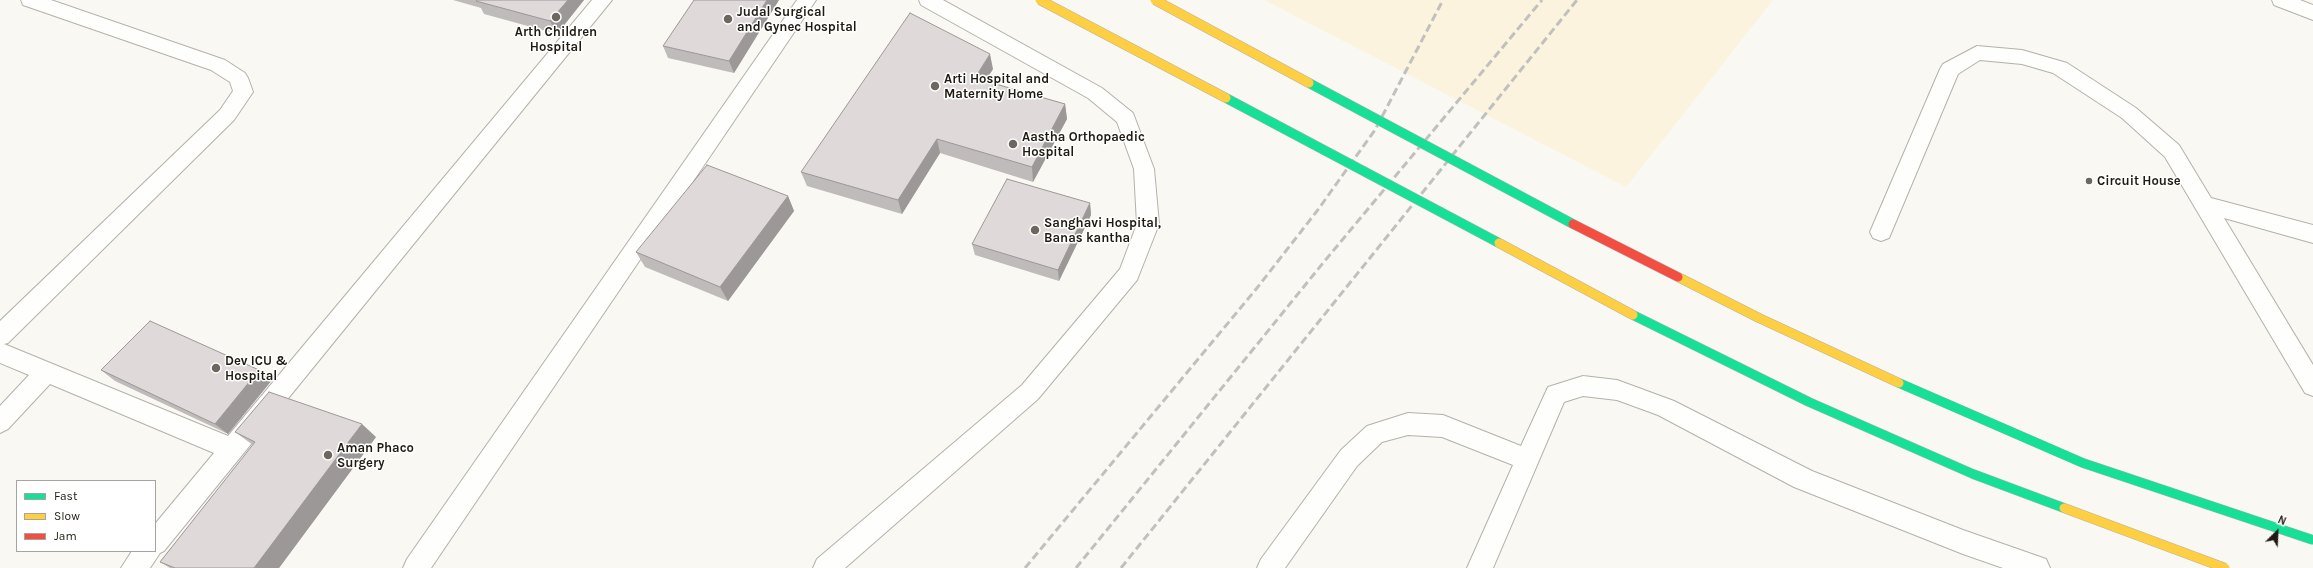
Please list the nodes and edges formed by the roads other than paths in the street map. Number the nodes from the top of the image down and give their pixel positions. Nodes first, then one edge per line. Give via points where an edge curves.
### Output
1 (30, 0) edge
2 (603, 0) edge
3 (807, 0) edge
4 (928, 0) edge
5 (1040, 0) edge
6 (1155, 0) edge
7 (2281, 0) edge
8 (2313, 13) edge
9 (2206, 206) junction
10 (1882, 232) dead end
11 (2313, 234) edge
12 (0, 336) edge
13 (0, 353) edge
14 (47, 372) junction
15 (2313, 386) edge
16 (0, 422) edge
17 (232, 449) junction
18 (1526, 459) junction
19 (2313, 540) edge
20 (156, 542) edge
21 (147, 552) edge
22 (134, 568) edge
23 (416, 568) edge
24 (826, 568) edge
25 (1270, 568) edge
26 (1480, 568) edge
27 (2037, 568) edge
28 (2225, 568) edge

1 - 12 street via 218,65 238,78 243,92 227,115
2 - 17 street
3 - 23 street
4 - 24 street via 1095,93 1126,118 1144,169 1148,224 1129,274 1030,392
5 - 28 main road, bridge via 1656,327 1810,402 1973,474
6 - 19 main road, bridge via 1512,193 1759,318 1925,395 2083,463
7 - 8 street
9 - 10 street via 2172,151 2129,113 2060,68 2022,57 1977,53 1950,70
9 - 11 street
9 - 15 street
13 - 14 street
14 - 16 street
14 - 17 street
17 - 20 street
18 - 25 street via 1443,426 1408,424 1376,434 1349,458
18 - 26 street
18 - 27 street via 1556,394 1583,386 1617,390 1666,408 1803,479 1963,542
21 - 22 street

